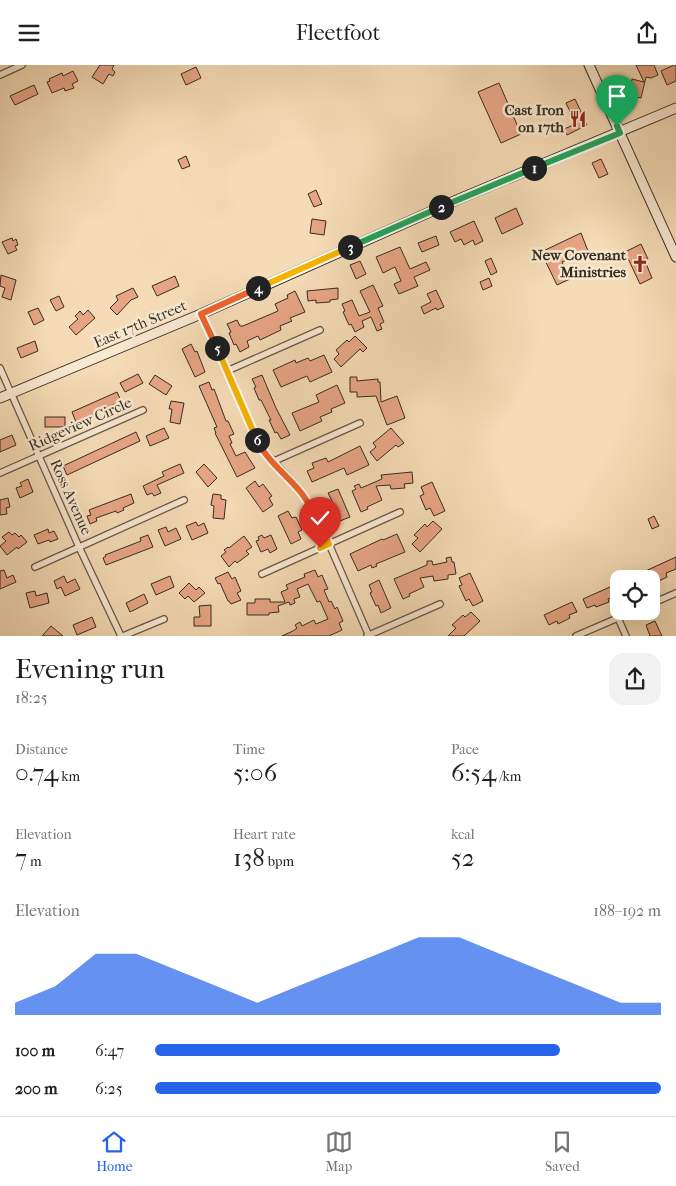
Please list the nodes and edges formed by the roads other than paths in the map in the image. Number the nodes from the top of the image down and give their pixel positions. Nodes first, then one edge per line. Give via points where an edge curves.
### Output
1 (22, 65) edge
2 (589, 65) edge
3 (0, 75) edge
4 (676, 108) edge
5 (620, 133) junction
6 (676, 257) edge
7 (201, 314) junction
8 (320, 330) dead end
9 (0, 368) edge
10 (227, 371) junction
11 (11, 393) junction
12 (0, 398) edge
13 (143, 410) dead end
14 (360, 423) dead end
15 (39, 455) junction
16 (272, 462) junction
17 (0, 473) edge
18 (184, 500) dead end
19 (400, 512) dead end
20 (329, 544) junction
21 (79, 547) junction
22 (35, 567) dead end
23 (262, 574) dead end
24 (676, 593) edge
25 (660, 600) edge
26 (440, 604) dead end
27 (164, 619) dead end
28 (613, 620) edge
29 (619, 620) edge
30 (122, 636) edge
31 (368, 636) edge
32 (576, 636) edge
33 (626, 636) edge

1 - 3 street
2 - 5 main road
4 - 5 main road, East 17th Street
5 - 6 main road
5 - 7 main road, East 17th Street via 459,199
7 - 10 street
7 - 11 main road, East 17th Street
8 - 10 street
9 - 11 street, Ross Avenue
10 - 16 street via 261,448
11 - 12 main road, East 17th Street
11 - 15 street, Ross Avenue
13 - 15 street, Ridgeview Circle
14 - 16 street
15 - 17 street, Ridgeview Circle
15 - 21 street, Ross Avenue
16 - 20 street via 300,491
18 - 21 street
19 - 20 street
20 - 23 street
20 - 31 street
21 - 22 street
21 - 30 street, Ross Avenue
24 - 25 street
26 - 31 street
27 - 30 street
28 - 32 street
29 - 33 street

